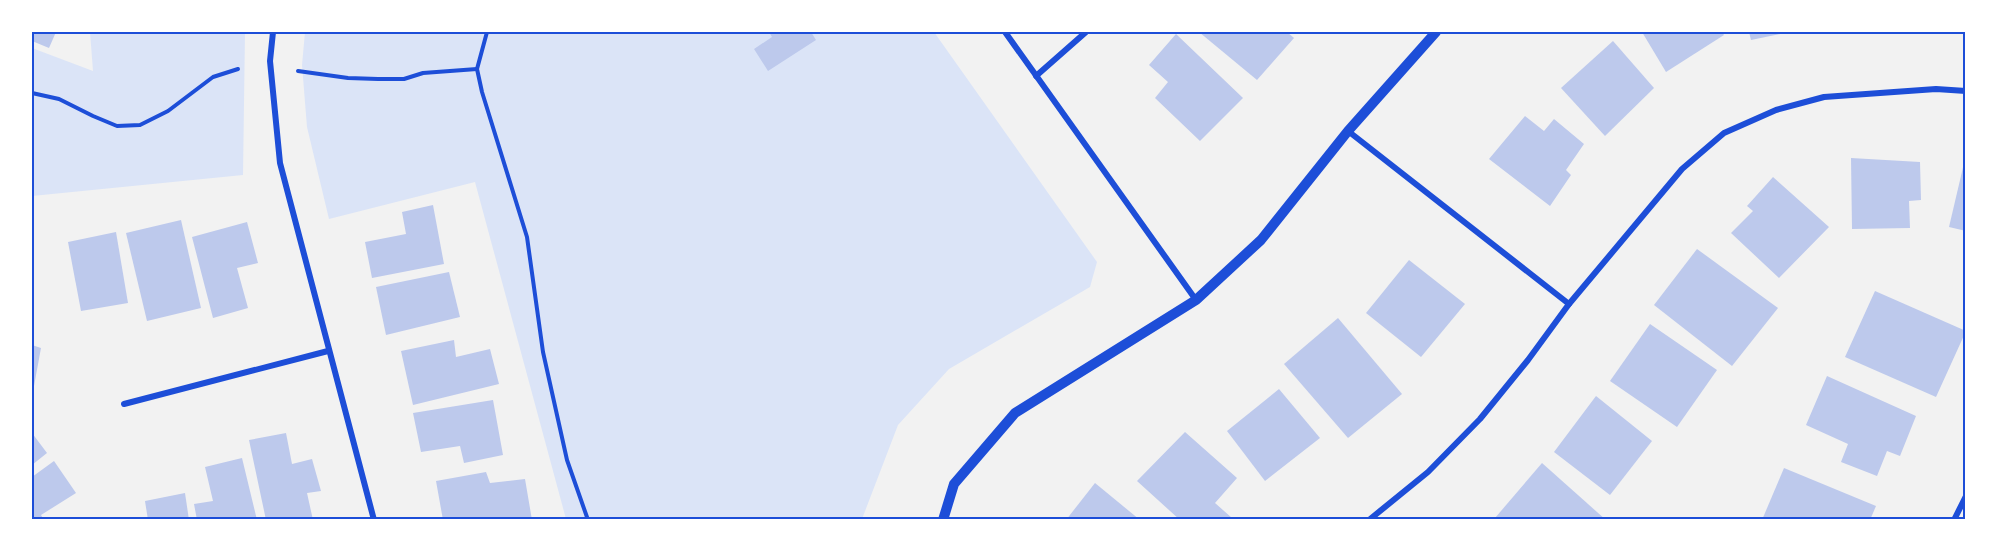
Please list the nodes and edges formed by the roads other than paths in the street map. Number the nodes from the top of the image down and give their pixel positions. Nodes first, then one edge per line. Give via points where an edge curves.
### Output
1 (273, 32) edge
2 (1005, 32) edge
3 (1086, 32) edge
4 (1436, 32) edge
5 (1036, 76) junction
6 (1965, 91) edge
7 (1348, 131) junction
8 (1196, 300) junction
9 (1569, 304) junction
10 (328, 351) junction
11 (124, 404) dead end
12 (1965, 496) edge
13 (374, 519) edge
14 (943, 519) edge
15 (1369, 519) edge
16 (1954, 519) edge

1 - 10 street via 270,62 280,163
2 - 5 street
3 - 5 street
4 - 7 street
5 - 8 street
6 - 9 street via 1936,89 1824,97 1776,110 1724,133 1682,169
7 - 8 street via 1262,240
7 - 9 street
8 - 14 street via 1015,413 954,484
9 - 15 street via 1480,419 1428,472
10 - 11 street
10 - 13 street
12 - 16 street

